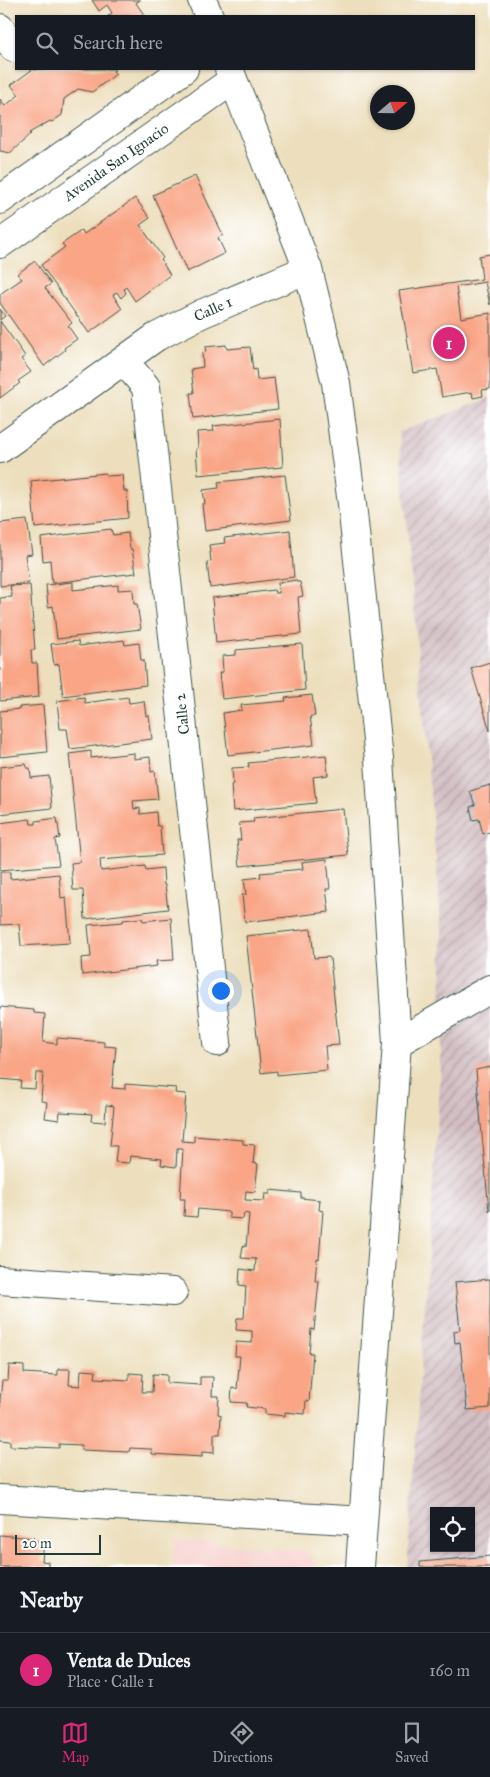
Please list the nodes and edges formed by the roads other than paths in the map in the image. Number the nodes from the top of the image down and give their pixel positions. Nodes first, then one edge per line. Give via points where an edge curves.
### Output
1 (202, 0) edge
2 (209, 15) edge
3 (183, 70) edge
4 (231, 74) edge
5 (0, 200) edge
6 (0, 244) edge
7 (308, 269) junction
8 (124, 361) junction
9 (0, 450) edge
10 (490, 989) edge
11 (218, 1042) dead end
12 (397, 1043) junction
13 (0, 1280) edge
14 (173, 1292) dead end
15 (0, 1499) edge
16 (363, 1521) junction
17 (360, 1567) edge

1 - 2 street
3 - 5 street
4 - 6 street, Avenida San Ignacio
4 - 7 street
7 - 8 street, Calle 1 via 201,314 156,337
7 - 12 street via 336,384 352,504 379,759
8 - 9 street, Calle 1
8 - 11 street, Calle 2 via 146,387
10 - 12 street
12 - 16 street
13 - 14 street
15 - 16 street
16 - 17 street

